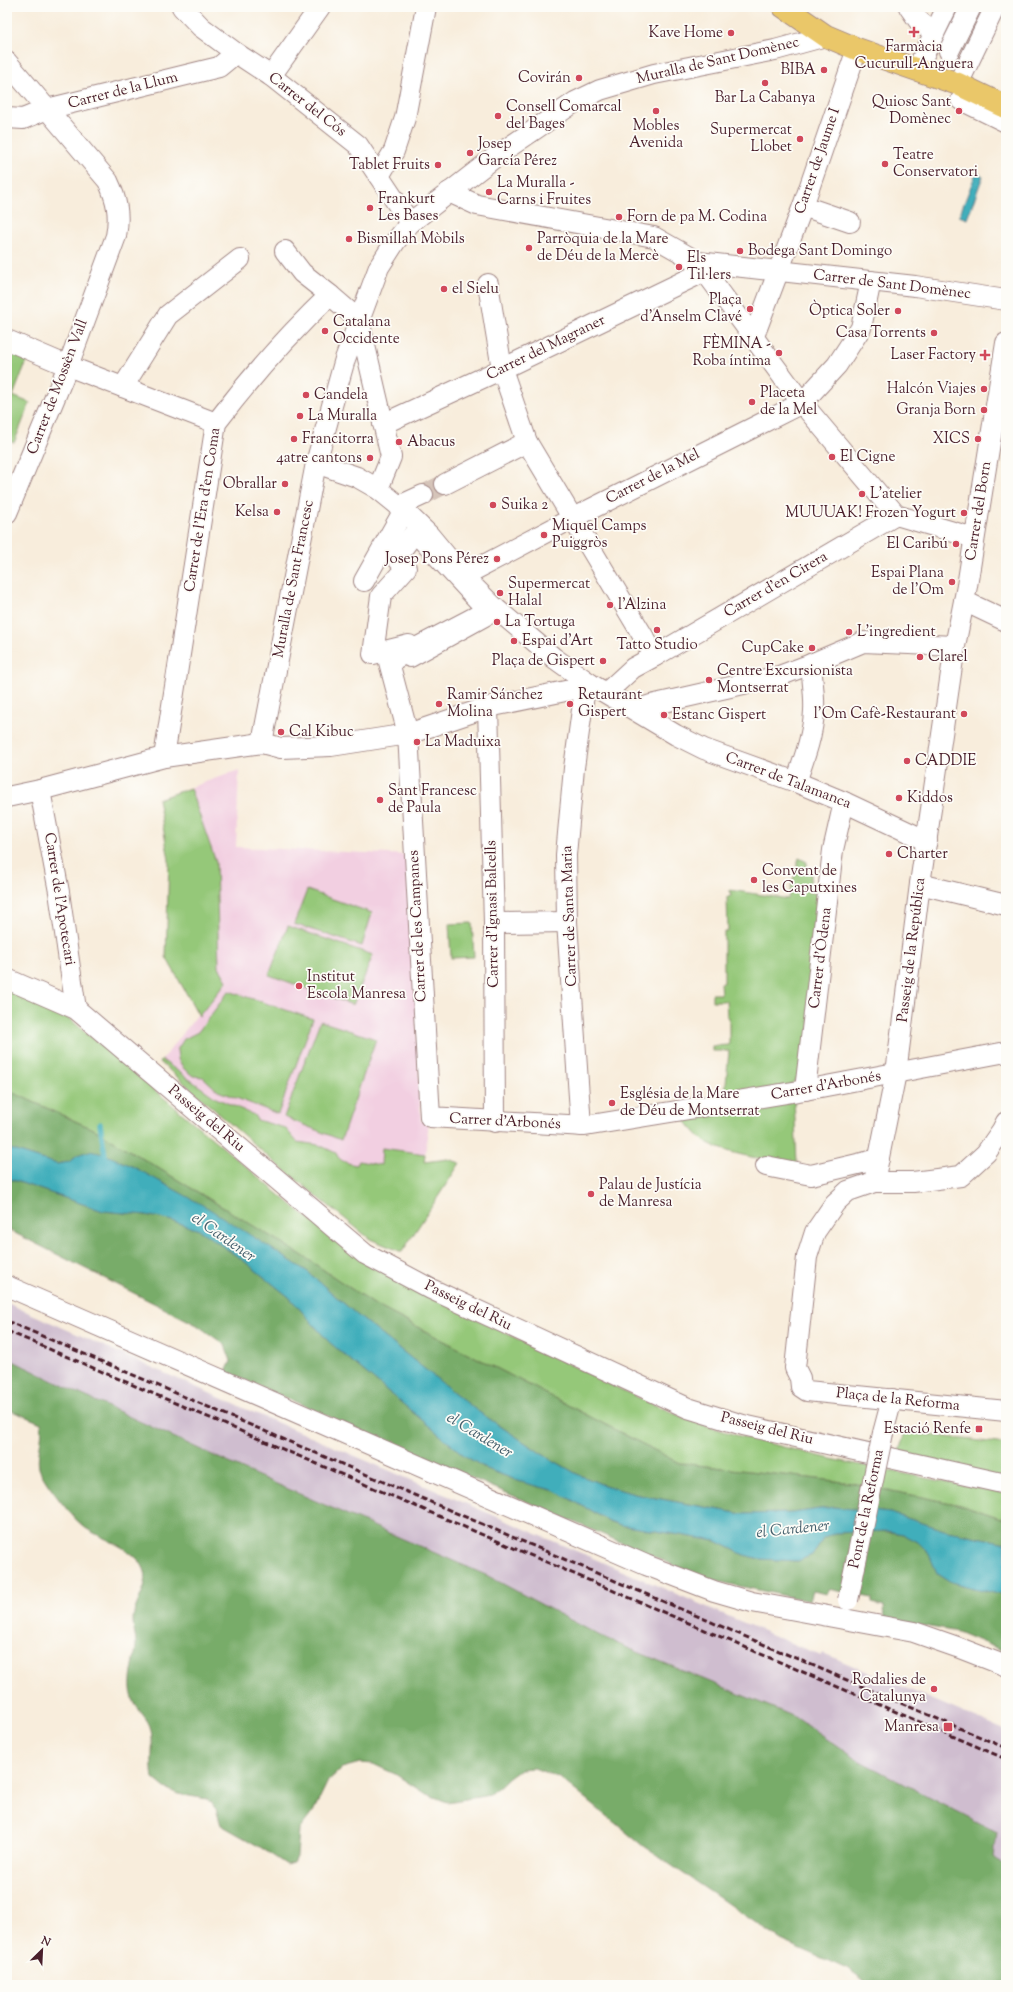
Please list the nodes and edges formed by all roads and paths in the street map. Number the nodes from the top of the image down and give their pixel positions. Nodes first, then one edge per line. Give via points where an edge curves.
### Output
1 (182, 7) edge
2 (320, 7) edge
3 (426, 7) edge
4 (784, 7) edge
5 (909, 7) edge
6 (947, 7) edge
7 (971, 7) edge
8 (995, 7) edge
9 (934, 33) junction
10 (826, 36) junction
11 (857, 49) junction
12 (949, 51) dead end
13 (236, 53) junction
14 (7, 62) edge
15 (917, 69) junction
16 (271, 76) junction
17 (959, 92) junction
18 (1006, 107) edge
19 (47, 109) junction
20 (7, 118) edge
21 (1006, 122) edge
22 (379, 176) junction
23 (449, 192) junction
24 (803, 206) junction
25 (850, 222) dead end
26 (410, 223) junction
27 (285, 251) dead end
28 (240, 259) dead end
29 (698, 262) junction
30 (777, 272) junction
31 (871, 282) junction
32 (488, 284) dead end
33 (330, 295) junction
34 (1006, 300) edge
35 (359, 320) junction
36 (754, 336) junction
37 (7, 340) edge
38 (1005, 351) edge
39 (68, 366) junction
40 (502, 369) junction
41 (123, 387) junction
42 (802, 403) junction
43 (216, 424) junction
44 (383, 424) junction
45 (527, 442) junction
46 (316, 463) junction
47 (445, 484) tunnel mouth
48 (378, 489) junction
49 (422, 495) tunnel mouth
50 (402, 508) junction
51 (7, 513) edge
52 (896, 515) junction
53 (573, 518) junction
54 (974, 538) junction
55 (464, 576) junction
56 (364, 581) dead end
57 (965, 593) junction
58 (491, 609) junction
59 (1006, 621) edge
60 (955, 646) junction
61 (410, 652) junction
62 (655, 656) junction
63 (811, 664) junction
64 (589, 683) junction
65 (607, 692) junction
66 (488, 707) junction
67 (645, 712) junction
68 (408, 734) junction
69 (262, 743) junction
70 (164, 757) junction
71 (796, 782) junction
72 (40, 790) junction
73 (7, 797) edge
74 (844, 802) junction
75 (927, 841) junction
76 (920, 884) junction
77 (1006, 905) edge
78 (568, 922) junction
79 (494, 923) junction
80 (7, 979) edge
81 (76, 1009) junction
82 (1006, 1052) edge
83 (896, 1073) junction
84 (805, 1090) junction
85 (430, 1117) joint
86 (495, 1122) junction
87 (1006, 1122) edge
88 (581, 1126) junction
89 (879, 1159) junction
90 (766, 1166) dead end
91 (874, 1182) junction
92 (7, 1286) edge
93 (892, 1399) junction
94 (1006, 1411) edge
95 (1006, 1484) edge
96 (844, 1619) junction
97 (1006, 1666) edge

1 - 13 street, Carrer del Cós via 201,27
2 - 16 street
3 - 22 street via 405,118 394,151
4 - 10 main road
5 - 9 street via 918,20
6 - 9 street
7 - 12 street
8 - 17 street
9 - 15 street
10 - 11 main road
10 - 23 street, Muralla de Sant Domènec via 775,50 654,74 600,90 575,102
11 - 15 main road
11 - 24 street, Carrer de Jaume I
13 - 16 street, Carrer del Cós
13 - 19 street, Carrer de la Llum via 219,67
14 - 19 street, Carrer de Mossèn Vall
15 - 17 main road
16 - 22 street, Carrer del Cós via 358,145
17 - 18 main road
17 - 21 street
19 - 20 street, Carrer de la Llum via 23,119
19 - 39 street, Carrer de Mossèn Vall via 108,181 115,196 119,222
22 - 26 street, Carrer del Cós
23 - 26 street, Muralla de Sant Francesc
23 - 29 street via 477,205 654,237
24 - 25 street
24 - 30 street, Carrer de Jaume I
26 - 35 street, Muralla de Sant Francesc via 379,267
27 - 33 street via 302,273
28 - 41 street via 168,315
29 - 30 street
29 - 36 street
29 - 40 street, Carrer del Magraner via 695,276
30 - 31 street, Carrer de Sant Domènec
30 - 36 street
31 - 34 street, Carrer de Sant Domènec
31 - 42 street via 861,328 836,365
32 - 40 street
33 - 35 street
33 - 43 street, Carrer de l'Era d'en Coma via 300,323 249,380
35 - 44 street
35 - 46 street, Muralla de Sant Francesc via 345,359
36 - 42 street
37 - 39 street
38 - 54 street, Carrer del Born
39 - 41 street
39 - 51 street, Carrer de Mossèn Vall
40 - 44 street, Carrer del Magraner
40 - 45 street
41 - 43 street
42 - 52 street
42 - 53 street, Carrer de la Mel
43 - 70 street, Carrer de l'Era d'en Coma
44 - 48 street via 391,457
45 - 47 street
45 - 53 street
46 - 48 street via 357,477
46 - 69 street, Muralla de Sant Francesc
48 - 50 street
49 - 50 street
50 - 55 street
50 - 56 street
52 - 54 street
52 - 62 street, Carrer d'en Cirera
53 - 55 street, Carrer de la Mel
53 - 62 street
54 - 57 street, Carrer del Born
55 - 58 street
57 - 59 street
57 - 60 street, Carrer del Born
58 - 61 street
58 - 61 street via 415,532 396,558 406,568 381,596 373,654 409,645
58 - 64 street, Carrer de Talamanca
60 - 63 street via 863,642
60 - 75 street, Passeig de la República
61 - 68 street, Carrer de les Campanes via 389,662
62 - 65 street, Carrer d'en Cirera via 633,668
63 - 67 street via 778,676
63 - 71 street via 813,723
64 - 65 street, Carrer de Talamanca
64 - 66 street via 574,690
64 - 78 street, Carrer de Santa Maria via 584,695 574,768 566,854
65 - 67 street, Carrer de Talamanca
66 - 68 street
66 - 79 street, Carrer d'Ignasi Balcells
67 - 71 street, Carrer de Talamanca via 676,735 704,748
68 - 69 street via 331,746 281,748
68 - 85 street, Carrer de les Campanes
69 - 70 street
70 - 72 street
71 - 74 street, Carrer de Talamanca
72 - 73 street
72 - 81 street, Carrer de l'Apotecari via 59,892
74 - 75 street, Carrer de Talamanca
74 - 84 street, Carrer d'Òdena via 833,850
75 - 76 street, Passeig de la República
76 - 77 street
76 - 83 street, Passeig de la República
78 - 79 street
78 - 88 street, Carrer de Santa Maria
79 - 86 street, Carrer d'Ignasi Balcells
80 - 81 street, Passeig del Riu
81 - 95 street, Passeig del Riu via 365,1254 431,1289 688,1408 743,1425
82 - 83 street, Carrer d'Arbonés
83 - 84 street, Carrer d'Arbonés
83 - 89 street, Passeig de la República
84 - 88 street, Carrer d'Arbonés
85 - 86 street, Carrer d'Arbonés
86 - 88 street, Carrer d'Arbonés
87 - 91 street, Plaça de la Reforma via 986,1153 961,1176 913,1182
89 - 90 street via 811,1176
89 - 91 street, Passeig de la República
91 - 93 street, Plaça de la Reforma via 848,1191 838,1200 815,1232 807,1257 795,1368 803,1390
92 - 96 street via 646,1565 714,1591 752,1602
93 - 94 street, Plaça de la Reforma
93 - 96 street, Pont de la Reforma, bridge
96 - 97 street via 914,1632

